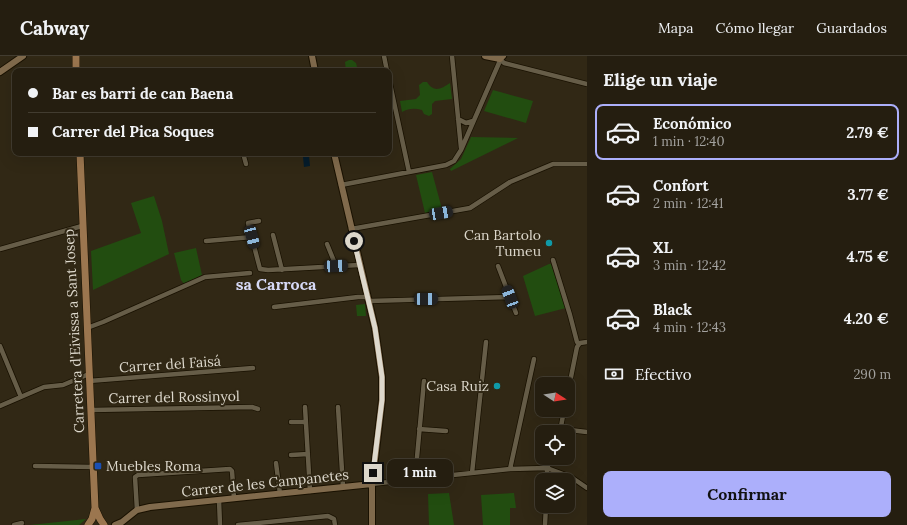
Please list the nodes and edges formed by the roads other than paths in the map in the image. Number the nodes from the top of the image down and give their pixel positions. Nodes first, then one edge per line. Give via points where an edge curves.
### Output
1 (23, 56) edge
2 (76, 56) edge
3 (312, 56) edge
4 (384, 56) edge
5 (452, 56) edge
6 (485, 56) edge
7 (501, 57) edge
8 (76, 68) edge
9 (314, 68) edge
10 (386, 68) edge
11 (0, 72) edge
12 (587, 84) edge
13 (392, 94) edge
14 (458, 119) junction
15 (474, 121) junction
16 (461, 150) junction
17 (80, 156) edge
18 (244, 156) edge
19 (335, 156) edge
20 (246, 164) dead end
21 (587, 164) edge
22 (409, 172) junction
23 (341, 185) junction
24 (259, 221) dead end
25 (82, 226) junction
26 (351, 229) junction
27 (273, 235) dead end
28 (252, 237) junction
29 (206, 241) dead end
30 (327, 244) dead end
31 (0, 249) edge
32 (553, 260) dead end
33 (360, 265) junction
34 (336, 266) junction
35 (498, 266) dead end
36 (282, 270) junction
37 (250, 273) dead end
38 (510, 297) junction
39 (368, 299) junction
40 (274, 307) dead end
41 (516, 313) dead end
42 (87, 328) junction
43 (486, 342) dead end
44 (587, 342) edge
45 (579, 344) junction
46 (0, 346) edge
47 (534, 359) dead end
48 (253, 368) dead end
49 (89, 377) junction
50 (571, 377) edge
51 (424, 381) dead end
52 (21, 397) junction
53 (0, 406) edge
54 (305, 407) dead end
55 (338, 407) dead end
56 (258, 409) dead end
57 (91, 410) junction
58 (291, 422) dead end
59 (306, 422) junction
60 (419, 429) junction
61 (446, 431) dead end
62 (575, 431) edge
63 (587, 432) edge
64 (308, 454) junction
65 (291, 455) dead end
66 (276, 463) dead end
67 (548, 465) edge
68 (34, 466) dead end
69 (93, 466) junction
70 (547, 468) junction
71 (510, 469) junction
72 (472, 473) junction
73 (547, 473) edge
74 (415, 479) junction
75 (372, 484) junction
76 (343, 487) junction
77 (587, 488) edge
78 (310, 491) junction
79 (280, 494) junction
80 (234, 498) junction
81 (219, 500) junction
82 (95, 508) junction
83 (137, 510) junction
84 (546, 513) edge
85 (22, 523) dead end
86 (121, 523) edge
87 (14, 525) edge
88 (89, 525) edge
89 (104, 525) edge
90 (115, 525) edge
91 (220, 525) edge
92 (238, 525) edge
93 (335, 525) edge
94 (372, 525) edge
95 (545, 525) edge

1 - 11 street
2 - 8 main road
3 - 9 street
4 - 10 street
5 - 14 street
6 - 7 street via 495,59
7 - 12 street via 504,63
7 - 15 street
13 - 22 street
14 - 15 street via 466,124
14 - 16 street
15 - 16 street
16 - 22 street via 454,161 446,165
17 - 25 main road, Carretera d'Eivissa a Sant Josep
18 - 20 street
19 - 23 street
21 - 26 street via 553,164 510,182 470,208
22 - 23 street
23 - 26 street
24 - 28 street via 248,223
25 - 31 street
25 - 42 main road, Carretera d'Eivissa a Sant Josep
26 - 33 street
27 - 36 street
28 - 29 street
28 - 36 street via 260,269
30 - 34 street
32 - 45 street
33 - 34 street
33 - 39 street
34 - 36 street
35 - 38 street
37 - 42 street via 205,277
38 - 39 street
38 - 41 street
39 - 40 street via 358,297
39 - 75 street via 382,377 382,400
42 - 49 main road, Carretera d'Eivissa a Sant Josep
43 - 72 street
44 - 45 street
45 - 50 street
46 - 52 street
47 - 71 street
48 - 49 street, Carrer del Faisá
49 - 52 street, Carrer del Faisá via 63,385 44,387
49 - 57 main road, Carretera d'Eivissa a Sant Josep
51 - 60 street
52 - 53 street, Carrer del Faisá
54 - 59 street
55 - 76 street
56 - 57 street, Carrer del Rossinyol via 252,407
57 - 69 main road, Carretera d'Eivissa a Sant Josep
58 - 59 street
59 - 64 street
60 - 61 street
60 - 74 street
62 - 63 street
64 - 65 street
64 - 78 street
66 - 79 street
67 - 70 street
68 - 69 street
69 - 82 main road, Carretera d'Eivissa a Sant Josep
70 - 71 street, Carrer de les Campanetes
70 - 73 street
70 - 77 street via 571,477
71 - 72 street, Carrer de les Campanetes
72 - 74 street, Carrer de les Campanetes
74 - 75 street, Carrer de les Campanetes
75 - 76 street, Carrer de les Campanetes
75 - 94 street
76 - 78 street, Carrer de les Campanetes
78 - 79 street, Carrer de les Campanetes
79 - 80 street, Carrer de les Campanetes
80 - 81 street, Carrer de les Campanetes
80 - 83 street via 230,469 138,475 135,477
81 - 83 street, Carrer de les Campanetes
81 - 91 street
82 - 88 main road, Carretera d'Eivissa a Sant Josep
82 - 89 main road, Carretera d'Eivissa a Sant Josep
83 - 86 street
84 - 95 street
85 - 87 street
86 - 90 street
88 - 89 main road
92 - 93 street via 328,516 334,519

